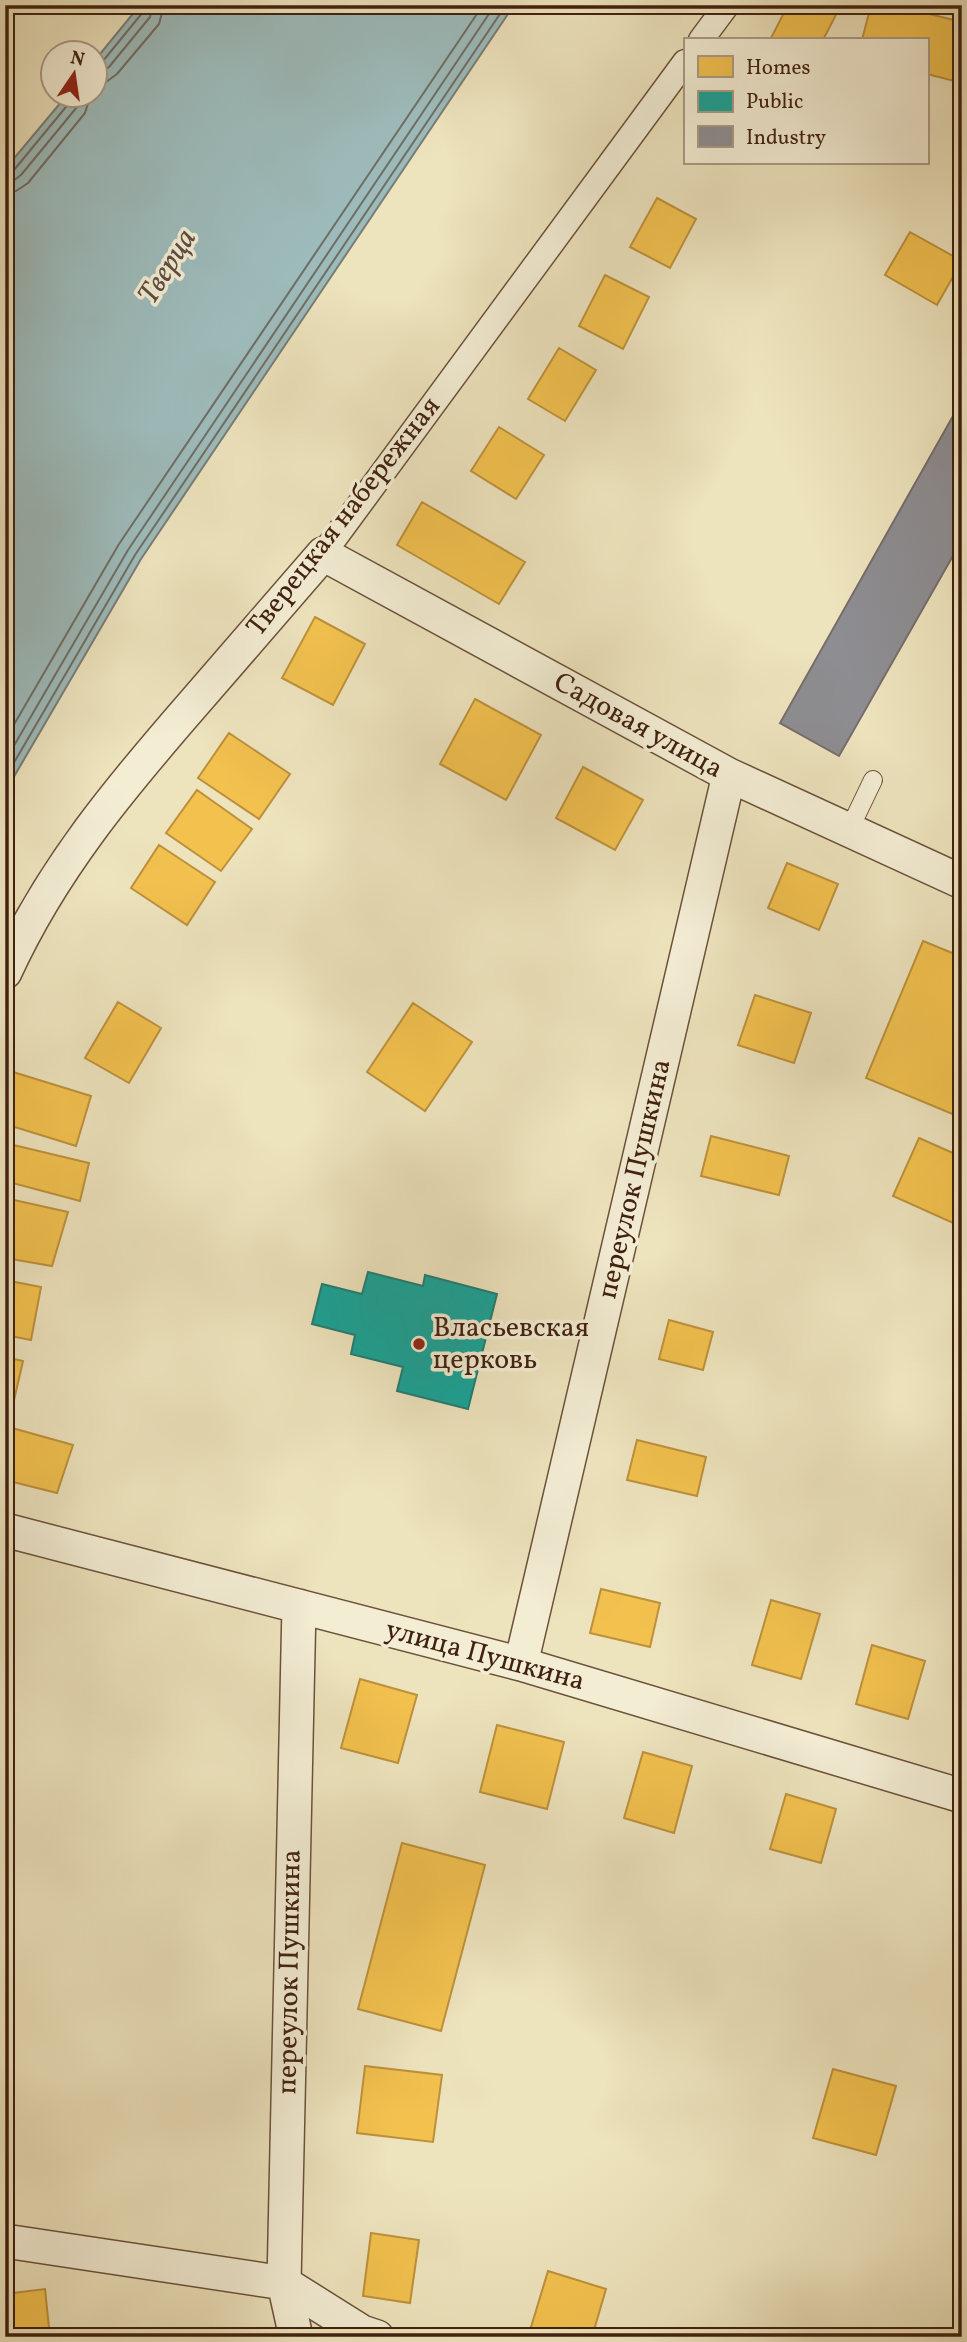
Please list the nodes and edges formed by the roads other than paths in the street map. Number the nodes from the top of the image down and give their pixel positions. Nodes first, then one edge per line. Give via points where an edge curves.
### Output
1 (727, 5) edge
2 (702, 38) edge
3 (684, 63) edge
4 (323, 554) junction
5 (729, 775) junction
6 (873, 780) dead end
7 (849, 830) junction
8 (962, 882) edge
9 (5, 972) edge
10 (5, 1530) edge
11 (299, 1606) junction
12 (521, 1664) junction
13 (962, 1796) edge
14 (5, 2241) edge
15 (284, 2283) junction
16 (296, 2337) edge
17 (377, 2337) edge

1 - 2 street
3 - 4 street, Тверецкая набережная
4 - 5 street, Садовая улица
4 - 9 street, Тверецкая набережная via 135,771 65,862
5 - 7 street, Садовая улица
5 - 12 street, переулок Пушкина
6 - 7 lane
7 - 8 street, Садовая улица
10 - 11 street, улица Пушкина
11 - 12 street, улица Пушкина
11 - 15 street, переулок Пушкина
12 - 13 street, улица Пушкина
14 - 15 street
15 - 16 street, переулок Пушкина
15 - 17 street

